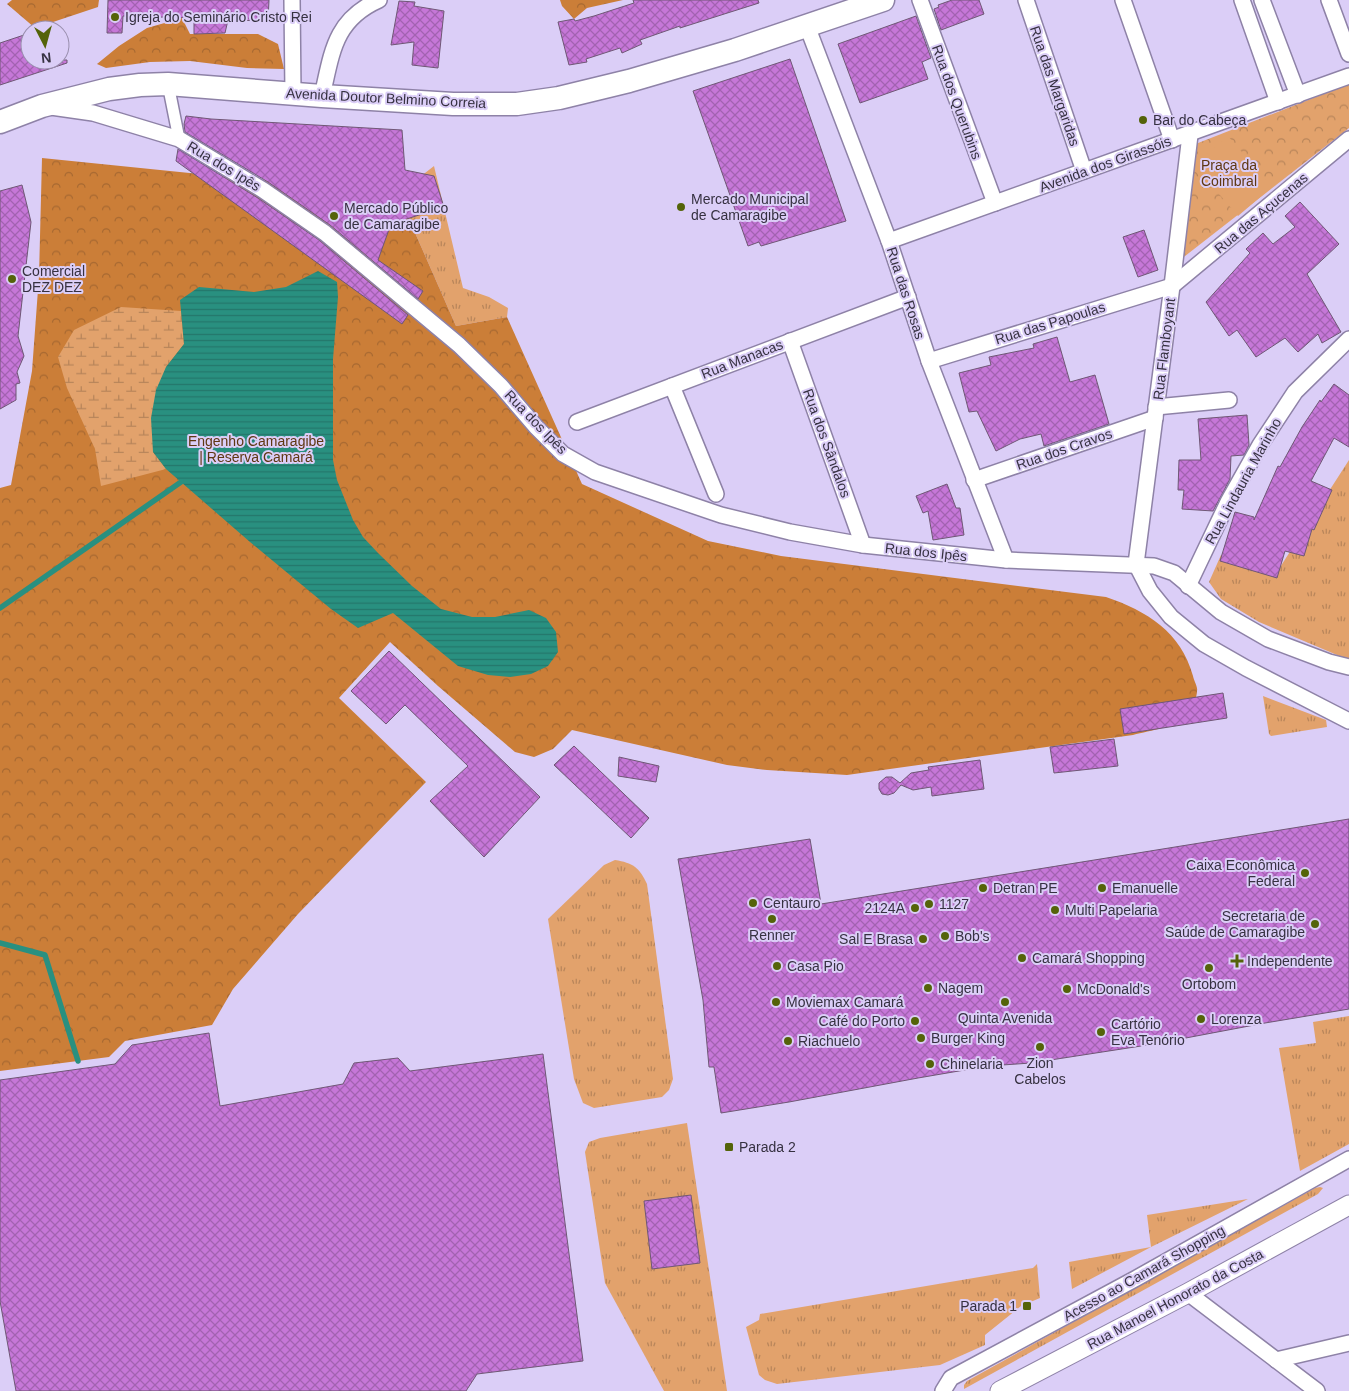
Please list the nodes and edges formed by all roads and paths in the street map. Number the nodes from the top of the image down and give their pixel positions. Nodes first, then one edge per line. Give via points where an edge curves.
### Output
1 (292, 0) edge
2 (379, 0) edge
3 (883, 0) edge
4 (920, 0) edge
5 (1026, 0) edge
6 (1123, 0) edge
7 (1242, 0) edge
8 (1262, 0) edge
9 (1329, 0) edge
10 (841, 7) edge
11 (808, 26) junction
12 (1349, 54) edge
13 (1349, 76) edge
14 (168, 84) junction
15 (293, 93) junction
16 (1298, 95) junction
17 (322, 96) junction
18 (1278, 102) junction
19 (42, 106) junction
20 (0, 122) edge
21 (1190, 135) junction
22 (179, 139) junction
23 (1172, 140) junction
24 (1349, 140) edge
25 (1084, 171) junction
26 (995, 203) junction
27 (889, 241) junction
28 (1172, 286) junction
29 (908, 297) junction
30 (1349, 339) edge
31 (790, 341) junction
32 (929, 361) junction
33 (672, 386) junction
34 (1229, 400) dead end
35 (1156, 412) junction
36 (577, 422) dead end
37 (974, 480) junction
38 (716, 494) dead end
39 (863, 545) junction
40 (1006, 560) junction
41 (1136, 564) junction
42 (1188, 586) junction
43 (1349, 667) edge
44 (1349, 721) edge
45 (1349, 1159) edge
46 (1349, 1205) edge
47 (1188, 1293) junction
48 (1349, 1343) edge
49 (1276, 1360) junction
50 (943, 1391) edge
51 (1000, 1391) edge
52 (1317, 1391) edge

1 - 15 street
2 - 17 street via 348,20 334,47
3 - 10 main road, Avenida Doutor Belmino Correia
4 - 26 street, Rua dos Querubins
5 - 25 street, Rua das Margaridas
6 - 23 street
7 - 18 street
8 - 16 street
9 - 12 street
10 - 11 main road, Avenida Doutor Belmino Correia
11 - 17 main road, Avenida Doutor Belmino Correia via 629,81 559,98 516,104 453,104
11 - 27 street, Rua das Rosas
13 - 16 street, Avenida dos Girassóis
14 - 15 main road, Avenida Doutor Belmino Correia
14 - 19 main road, Avenida Doutor Belmino Correia via 109,89
14 - 22 street
15 - 17 main road, Avenida Doutor Belmino Correia
16 - 18 street, Avenida dos Girassóis
18 - 21 street, Avenida dos Girassóis
19 - 20 main road, Avenida Doutor Belmino Correia
19 - 22 street, Rua dos Ipês via 93,114
21 - 23 street, Avenida dos Girassóis
21 - 28 street, Rua Flamboyant
22 - 39 street, Rua dos Ipês via 263,190 325,233 458,345 563,454 596,472 721,515
23 - 25 street, Avenida dos Girassóis
24 - 28 street, Rua das Açucenas
25 - 26 street, Avenida dos Girassóis
26 - 27 street, Avenida dos Girassóis
27 - 29 street, Rua das Rosas
28 - 32 street, Rua das Papoulas
28 - 35 street, Rua Flamboyant
29 - 31 street, Rua Manacas
29 - 32 street, Rua das Rosas
30 - 42 street, Rua Lindauria Marinho via 1295,392 1260,445 1228,502
31 - 33 street, Rua Manacas
31 - 39 street, Rua dos Sândalos
32 - 37 street, Rua das Rosas
33 - 36 street, Rua Manacas
33 - 38 street
34 - 35 street, Rua dos Cravos
35 - 37 street, Rua dos Cravos
35 - 41 street, Rua Flamboyant
37 - 40 street, Rua das Rosas
39 - 40 street, Rua dos Ipês
40 - 41 street, Rua dos Ipês
41 - 42 street, Rua dos Ipês via 1174,573
41 - 44 street via 1150,592 1171,617 1204,644
42 - 43 street, Rua dos Ipês via 1220,612 1268,639
45 - 50 street, Acesso ao Camará Shopping via 951,1378
46 - 47 street, Rua Manoel Honorato da Costa
47 - 49 street
47 - 51 street, Rua Manoel Honorato da Costa
48 - 49 street
49 - 52 street

